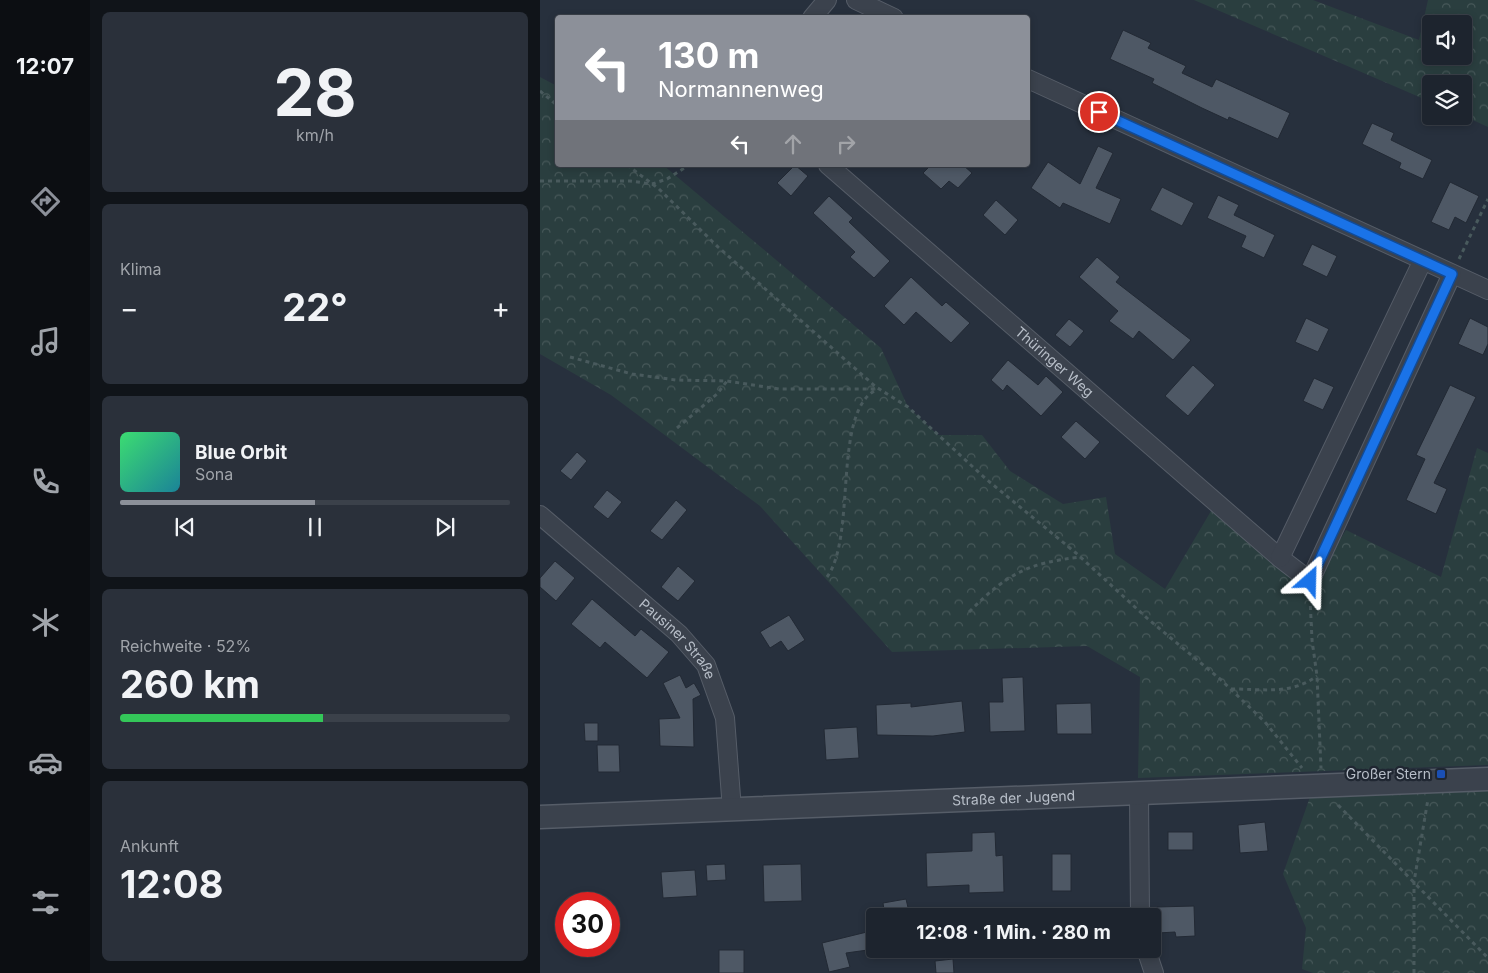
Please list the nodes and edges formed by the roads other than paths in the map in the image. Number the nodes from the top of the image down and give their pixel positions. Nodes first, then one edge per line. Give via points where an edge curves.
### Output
1 (827, 0) edge
2 (856, 0) edge
3 (814, 15) edge
4 (888, 15) edge
5 (1030, 80) edge
6 (830, 167) edge
7 (1423, 260) junction
8 (1452, 274) junction
9 (1488, 290) edge
10 (540, 515) edge
11 (1280, 558) junction
12 (1488, 779) edge
13 (1140, 793) junction
14 (732, 810) junction
15 (540, 817) edge
16 (1140, 908) edge
17 (1149, 958) edge
18 (1154, 973) edge

1 - 3 street
2 - 4 street
5 - 7 street
6 - 11 street, Thüringer Weg
7 - 8 street
7 - 11 street
8 - 9 street
8 - 11 street, Thüringer Weg via 1310,581
10 - 14 street, Pausiner Straße via 679,634 706,666 724,718
12 - 13 street, Straße der Jugend
13 - 14 street, Straße der Jugend
13 - 16 street
14 - 15 street, Straße der Jugend
17 - 18 street

